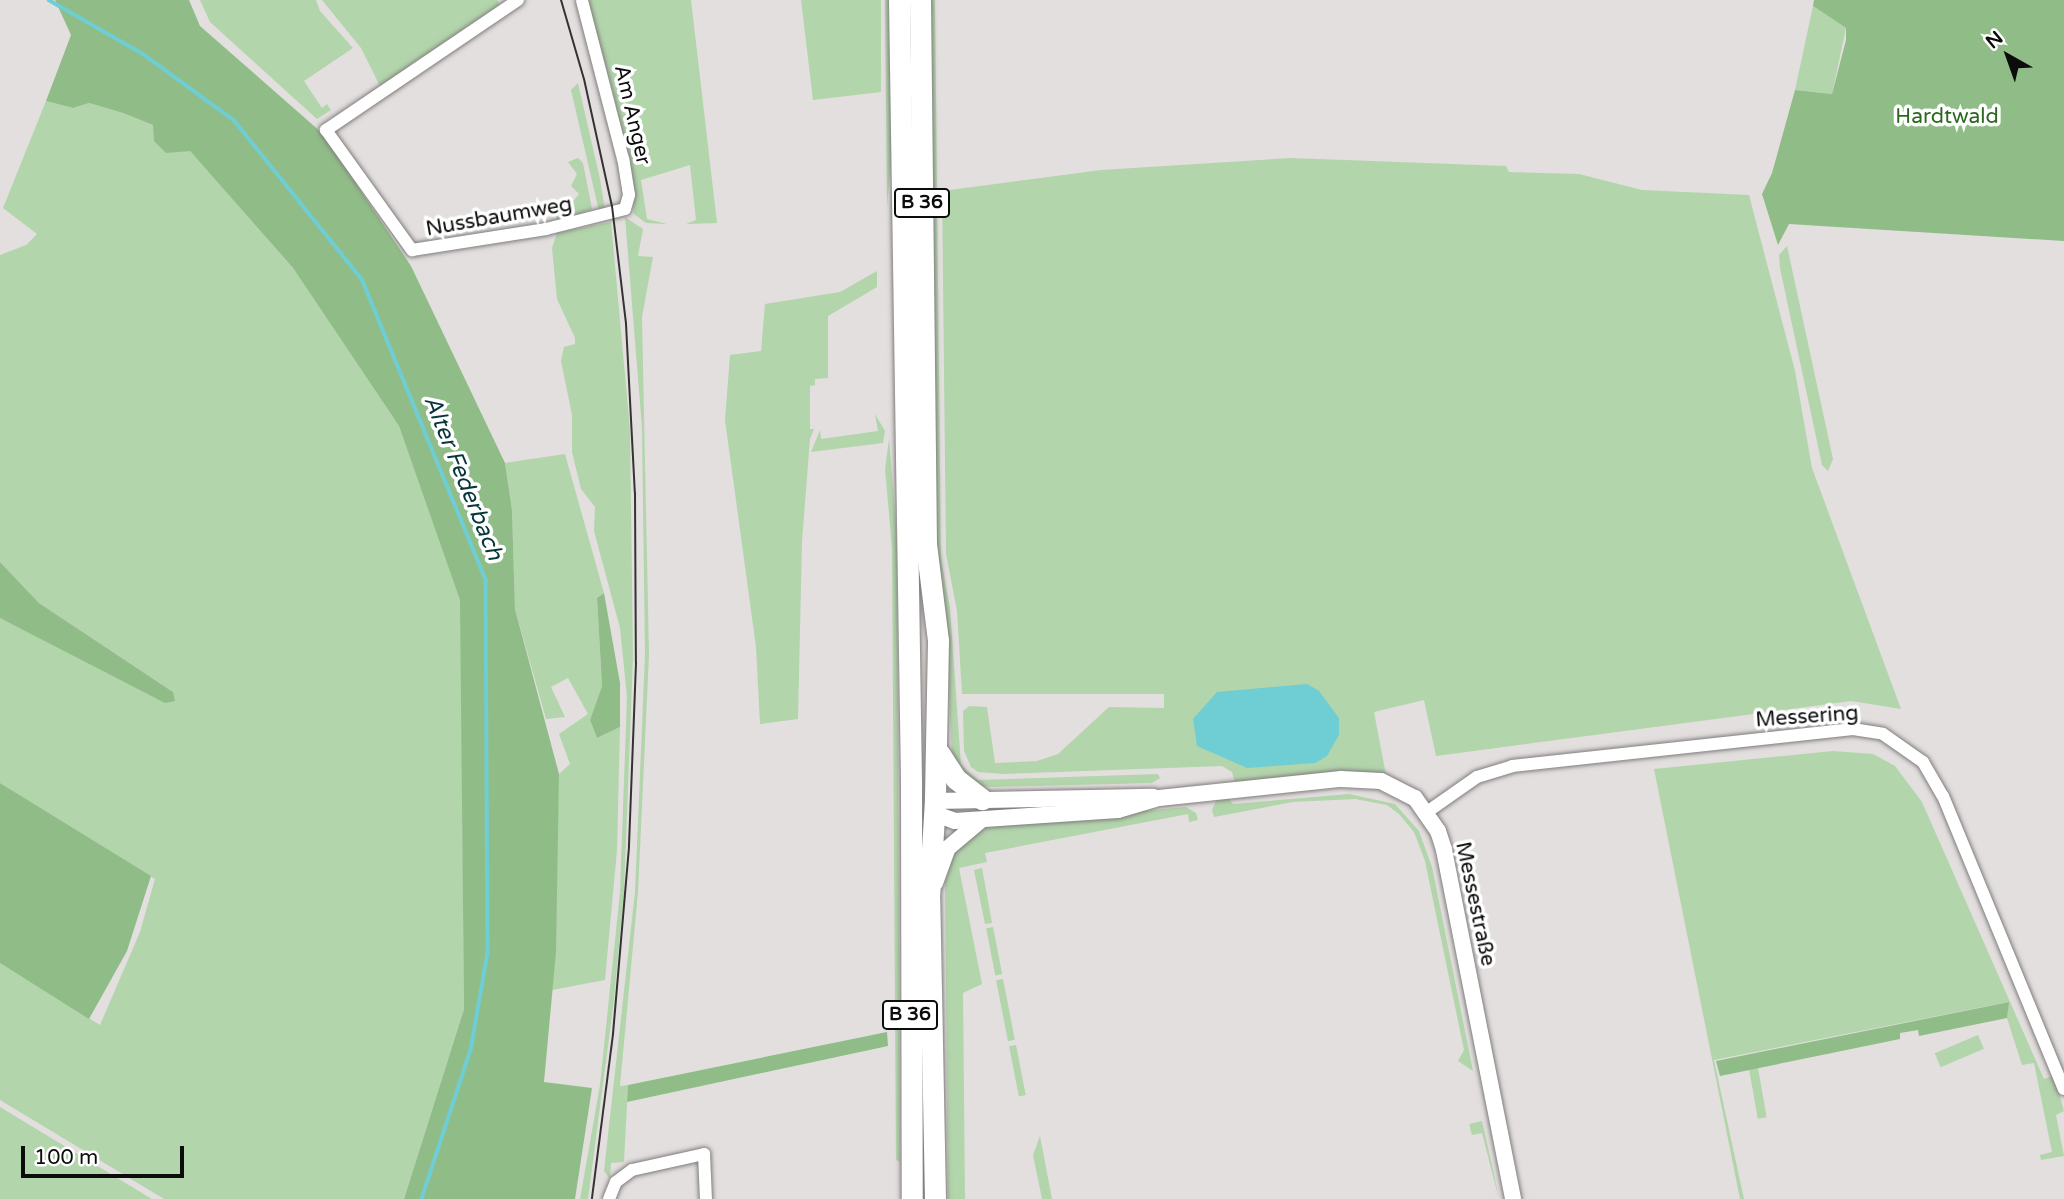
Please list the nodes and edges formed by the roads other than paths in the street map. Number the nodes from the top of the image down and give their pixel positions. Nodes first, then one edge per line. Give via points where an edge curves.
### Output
1 (518, 0) edge
2 (582, 0) edge
3 (899, 0) edge
4 (919, 0) edge
5 (596, 219) joint
6 (939, 753) junction
7 (911, 783) junction
8 (931, 807) junction
9 (982, 809) junction
10 (1427, 811) junction
11 (911, 832) junction
12 (929, 898) junction
13 (2064, 1089) edge
14 (609, 1199) edge
15 (706, 1199) edge
16 (912, 1199) edge
17 (935, 1199) edge
18 (1513, 1199) edge

1 - 5 street, Nussbaumweg via 326,130 412,250
2 - 5 street, Am Anger via 629,195 621,213
3 - 7 main road, B 36
4 - 6 main road, B 36 via 926,544 938,640
6 - 8 main road, B 36
6 - 9 main road
7 - 8 main road
7 - 11 main road, B 36
8 - 9 street, Messestraße
8 - 11 main road
8 - 12 main road, B 36
9 - 10 street, Messestraße via 1366,779 1396,786
9 - 12 street via 948,848
10 - 13 street, Messering via 1477,777 1512,766 1853,729 1883,734 1923,762 1943,796
10 - 18 street, Messestraße via 1444,850
11 - 16 main road, B 36
12 - 17 main road, B 36
14 - 15 street via 621,1176 643,1166 705,1154

